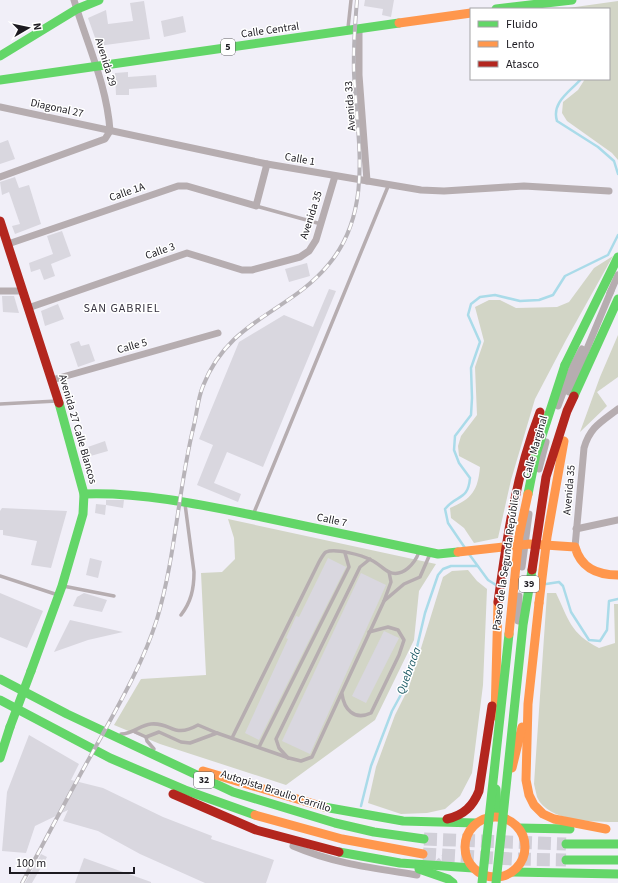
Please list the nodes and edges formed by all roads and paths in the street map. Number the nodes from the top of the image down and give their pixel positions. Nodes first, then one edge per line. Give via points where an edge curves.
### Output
1 (74, 0) edge
2 (99, 0) edge
3 (351, 0) edge
4 (572, 0) edge
5 (504, 8) edge
6 (76, 9) junction
7 (470, 13) edge
8 (358, 29) junction
9 (348, 31) junction
10 (0, 56) edge
11 (98, 65) junction
12 (0, 80) edge
13 (0, 107) edge
14 (110, 131) junction
15 (267, 164) junction
16 (335, 176) junction
17 (0, 178) edge
18 (367, 181) junction
19 (389, 184) junction
20 (609, 191) dead end
21 (256, 206) junction
22 (0, 221) edge
23 (321, 224) junction
24 (8, 244) junction
25 (300, 257) joint
26 (618, 257) edge
27 (618, 275) edge
28 (0, 291) edge
29 (23, 291) junction
30 (618, 299) edge
31 (28, 308) junction
32 (218, 333) dead end
33 (565, 365) junction
34 (582, 379) junction
35 (52, 380) junction
36 (58, 401) junction
37 (0, 404) edge
38 (618, 409) edge
39 (84, 494) junction
40 (185, 503) junction
41 (252, 516) junction
42 (618, 520) edge
43 (576, 529) junction
44 (528, 544) junction
45 (575, 546) junction
46 (420, 551) junction
47 (346, 553) junction
48 (430, 553) junction
49 (370, 559) junction
50 (389, 572) junction
51 (618, 575) edge
52 (0, 576) edge
53 (62, 586) junction
54 (59, 595) junction
55 (114, 596) dead end
56 (384, 601) junction
57 (181, 615) dead end
58 (369, 632) junction
59 (0, 679) edge
60 (495, 688) junction
61 (342, 692) junction
62 (0, 700) edge
63 (528, 704) junction
64 (67, 714) junction
65 (134, 732) junction
66 (217, 733) junction
67 (146, 737) junction
68 (232, 738) junction
69 (259, 747) junction
70 (109, 757) junction
71 (0, 758) edge
72 (289, 758) junction
73 (166, 760) junction
74 (499, 814) junction
75 (423, 823) junction
76 (476, 823) junction
77 (519, 828) junction
78 (606, 829) junction
79 (618, 829) edge
80 (256, 830) junction
81 (424, 839) tunnel mouth
82 (566, 844) tunnel mouth
83 (618, 844) edge
84 (423, 854) tunnel mouth
85 (566, 860) tunnel mouth
86 (618, 860) edge
87 (400, 863) junction
88 (473, 868) junction
89 (513, 872) junction
90 (417, 874) dead end
91 (586, 874) junction
92 (618, 874) edge
93 (490, 881) edge
94 (453, 883) edge
95 (539, 883) edge

1 - 6 street, Avenida 29
2 - 6 main road
3 - 9 lane
4 - 5 main road
6 - 10 main road
6 - 11 street, Avenida 29
7 - 8 main road, Calle Central / 5
8 - 9 main road, Calle Central / 5
8 - 18 street, Avenida 33
9 - 11 main road, Calle Central / 5
11 - 12 main road, Calle Central / 5
11 - 14 street, Avenida 29 via 109,114
13 - 14 street, Diagonal 27
14 - 15 street, Calle 1
14 - 17 street via 105,139
15 - 16 street, Calle 1
15 - 21 street
16 - 18 street, Calle 1
16 - 23 street, Avenida 35
18 - 19 street, Calle 1
19 - 20 street, Calle 1 via 444,191 524,186
19 - 41 lane
21 - 23 lane
21 - 24 street, Calle 1A via 187,186 178,186
22 - 24 main road, Avenida 27 Calle Blancos
23 - 25 street, Avenida 35 via 316,240 309,251
24 - 29 main road, Avenida 27 Calle Blancos
25 - 31 street, Calle 3 via 252,270 242,270 187,253
26 - 33 main road, Paseo de la Segunda República / 39
27 - 44 street, Calle Marginal via 551,441
28 - 29 street
29 - 31 main road, Avenida 27 Calle Blancos
30 - 34 main road, 39, bridge
31 - 35 main road, Avenida 27 Calle Blancos
32 - 35 street, Calle 5
33 - 60 main road, bridge via 544,401 532,433 508,525 498,602
33 - 93 main road, Paseo de la Segunda República / 39, bridge via 536,454 519,536
34 - 63 main road, bridge via 563,448 547,537
34 - 93 main road, 39, bridge via 557,438 538,520
35 - 36 main road, Avenida 27 Calle Blancos
36 - 37 lane
36 - 39 main road, Avenida 27 Calle Blancos
38 - 43 street, Avenida 35 via 594,427 588,436 584,448
39 - 40 main road, Calle 7 via 142,495
39 - 53 main road, Avenida 27 Calle Blancos via 83,514
40 - 41 main road, Calle 7
40 - 57 lane via 194,583 192,597
41 - 46 main road, Calle 7
42 - 43 street
43 - 45 street, Avenida 35
44 - 45 main road, Calle 7
44 - 48 main road, Calle 7
44 - 74 street, Calle Marginal
45 - 51 main road via 580,562 588,568 600,574
46 - 48 main road, Calle 7
46 - 50 lane via 411,566 398,572
47 - 49 lane
47 - 68 lane via 334,550 325,553 318,562
47 - 69 lane via 349,567
48 - 56 lane via 420,577 404,584
49 - 50 lane
49 - 72 lane via 360,567 276,739 279,748
50 - 56 lane via 391,582
52 - 54 lane
53 - 54 main road, Avenida 27 Calle Blancos
53 - 55 lane
54 - 71 main road, Avenida 27 Calle Blancos, bridge
56 - 58 lane
58 - 61 lane
58 - 61 lane via 388,627 398,630 404,640 399,655 371,712 360,716 350,712 343,704
59 - 64 main road, Autopista Braulio Carrillo / 32
60 - 74 main road
60 - 75 main road via 478,796 458,818
61 - 72 lane via 312,757 301,761
62 - 70 main road, 32
63 - 74 main road
63 - 78 main road via 526,780 534,805 543,814 554,819
64 - 65 lane via 79,716 115,733
64 - 73 main road, Autopista Braulio Carrillo / 32
65 - 66 lane via 150,724 182,731 198,725
65 - 67 lane
66 - 67 lane via 190,743 181,742 159,732
66 - 68 lane
67 - 73 lane via 151,746
68 - 69 lane
69 - 72 lane
70 - 80 main road via 167,791
70 - 84 main road, 32 via 178,788 284,823 365,844
73 - 75 main road via 290,798 376,817
73 - 81 main road, Autopista Braulio Carrillo / 32 via 233,792 301,814 374,832
74 - 76 main road
74 - 77 main road
75 - 76 main road
76 - 88 main road via 469,831 465,845 467,860
77 - 78 main road
77 - 89 main road via 526,847 520,865
78 - 79 main road
80 - 87 main road via 328,850
80 - 90 street via 312,854 344,864
82 - 83 main road
85 - 86 main road
87 - 88 main road
87 - 94 main road
88 - 93 main road
89 - 91 main road
89 - 93 main road
91 - 92 main road
91 - 95 main road

